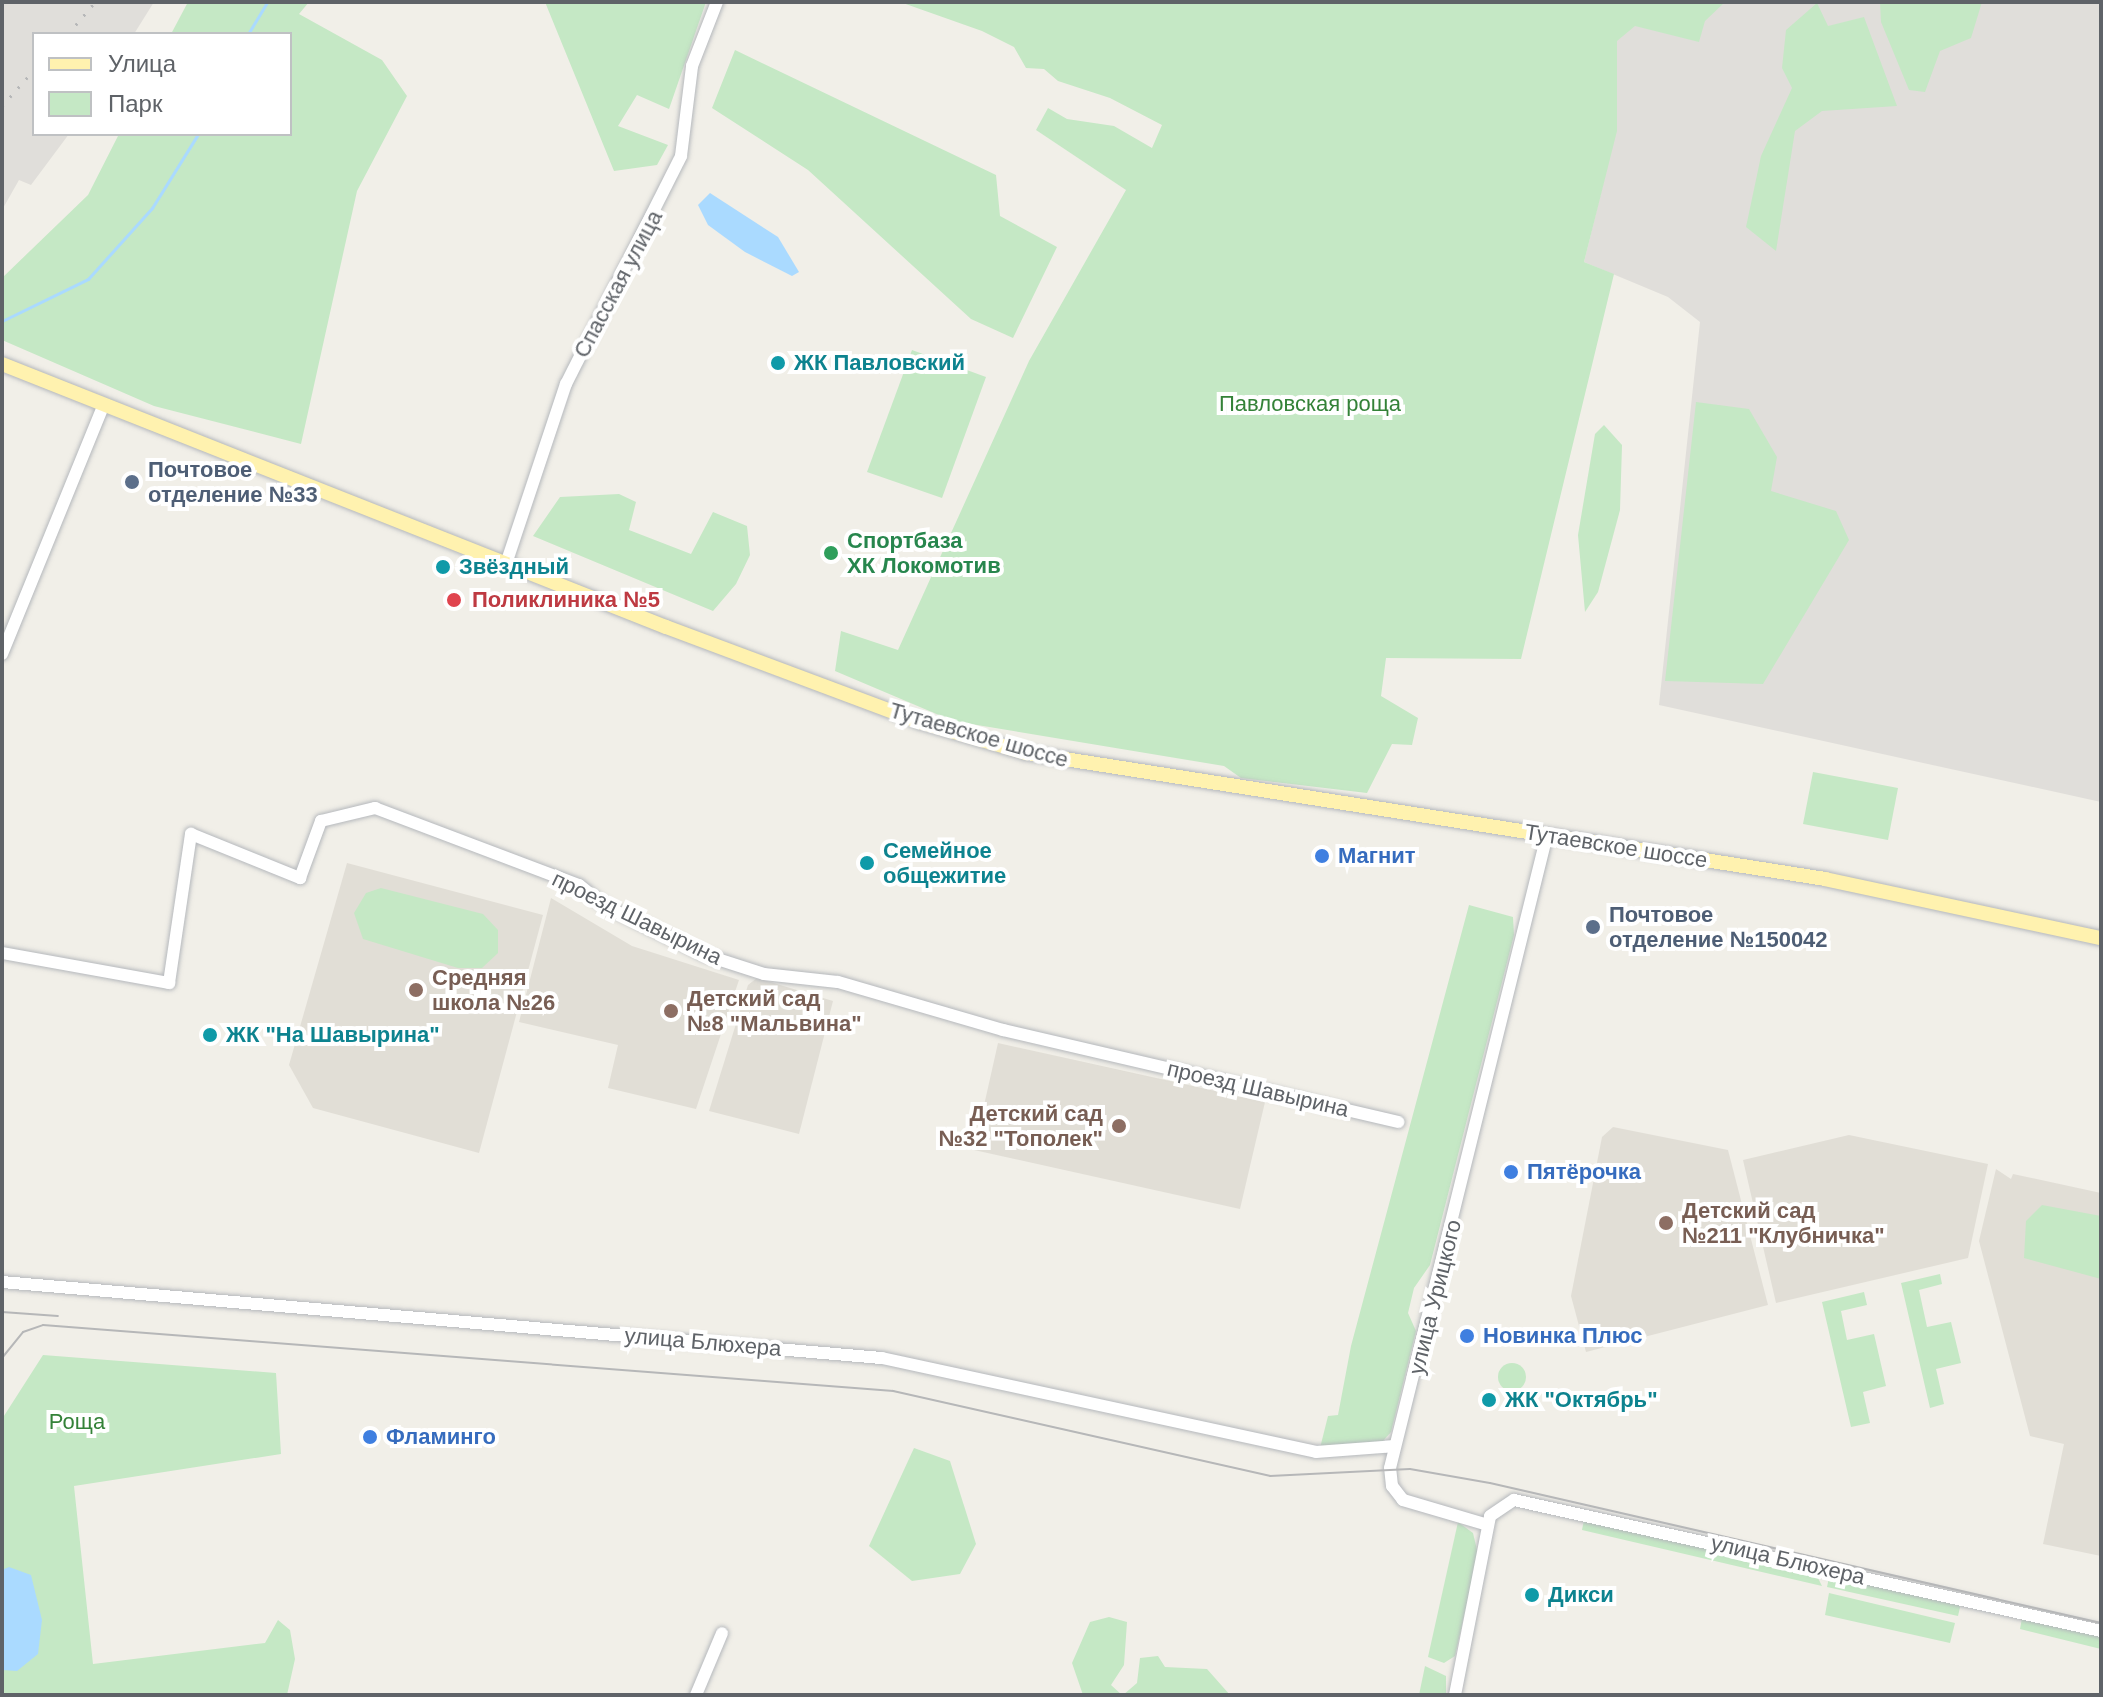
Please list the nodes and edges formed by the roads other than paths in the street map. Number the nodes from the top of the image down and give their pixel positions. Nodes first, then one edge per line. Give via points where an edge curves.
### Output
1 (717, 2) edge
2 (2, 364) edge
3 (104, 404) junction
4 (506, 564) junction
5 (2, 654) edge
6 (1547, 835) junction
7 (2101, 938) edge
8 (2, 953) edge
9 (1398, 1122) dead end
10 (2, 1282) edge
11 (1395, 1446) junction
12 (1488, 1525) junction
13 (2101, 1631) edge
14 (722, 1633) dead end
15 (696, 1695) edge
16 (1455, 1695) edge

1 - 4 street, Спасская улица via 692,66 681,156 566,384
2 - 3 main road, Тутаевское шоссе
3 - 4 main road, Тутаевское шоссе
3 - 5 street
4 - 6 main road, Тутаевское шоссе via 920,722 1027,753
6 - 7 main road, Тутаевское шоссе via 1825,879
6 - 11 street, улица Урицкого
8 - 9 street, проезд Шавырина via 169,983 191,834 300,878 321,821 375,808 579,885 605,906 705,955 764,974 886,993 1003,1030
10 - 11 street, улица Блюхера via 882,1358 1316,1452
11 - 12 street, улица Урицкого via 1391,1477 1403,1500
12 - 13 street, улица Блюхера via 1503,1502 1537,1503
12 - 16 street
14 - 15 street

